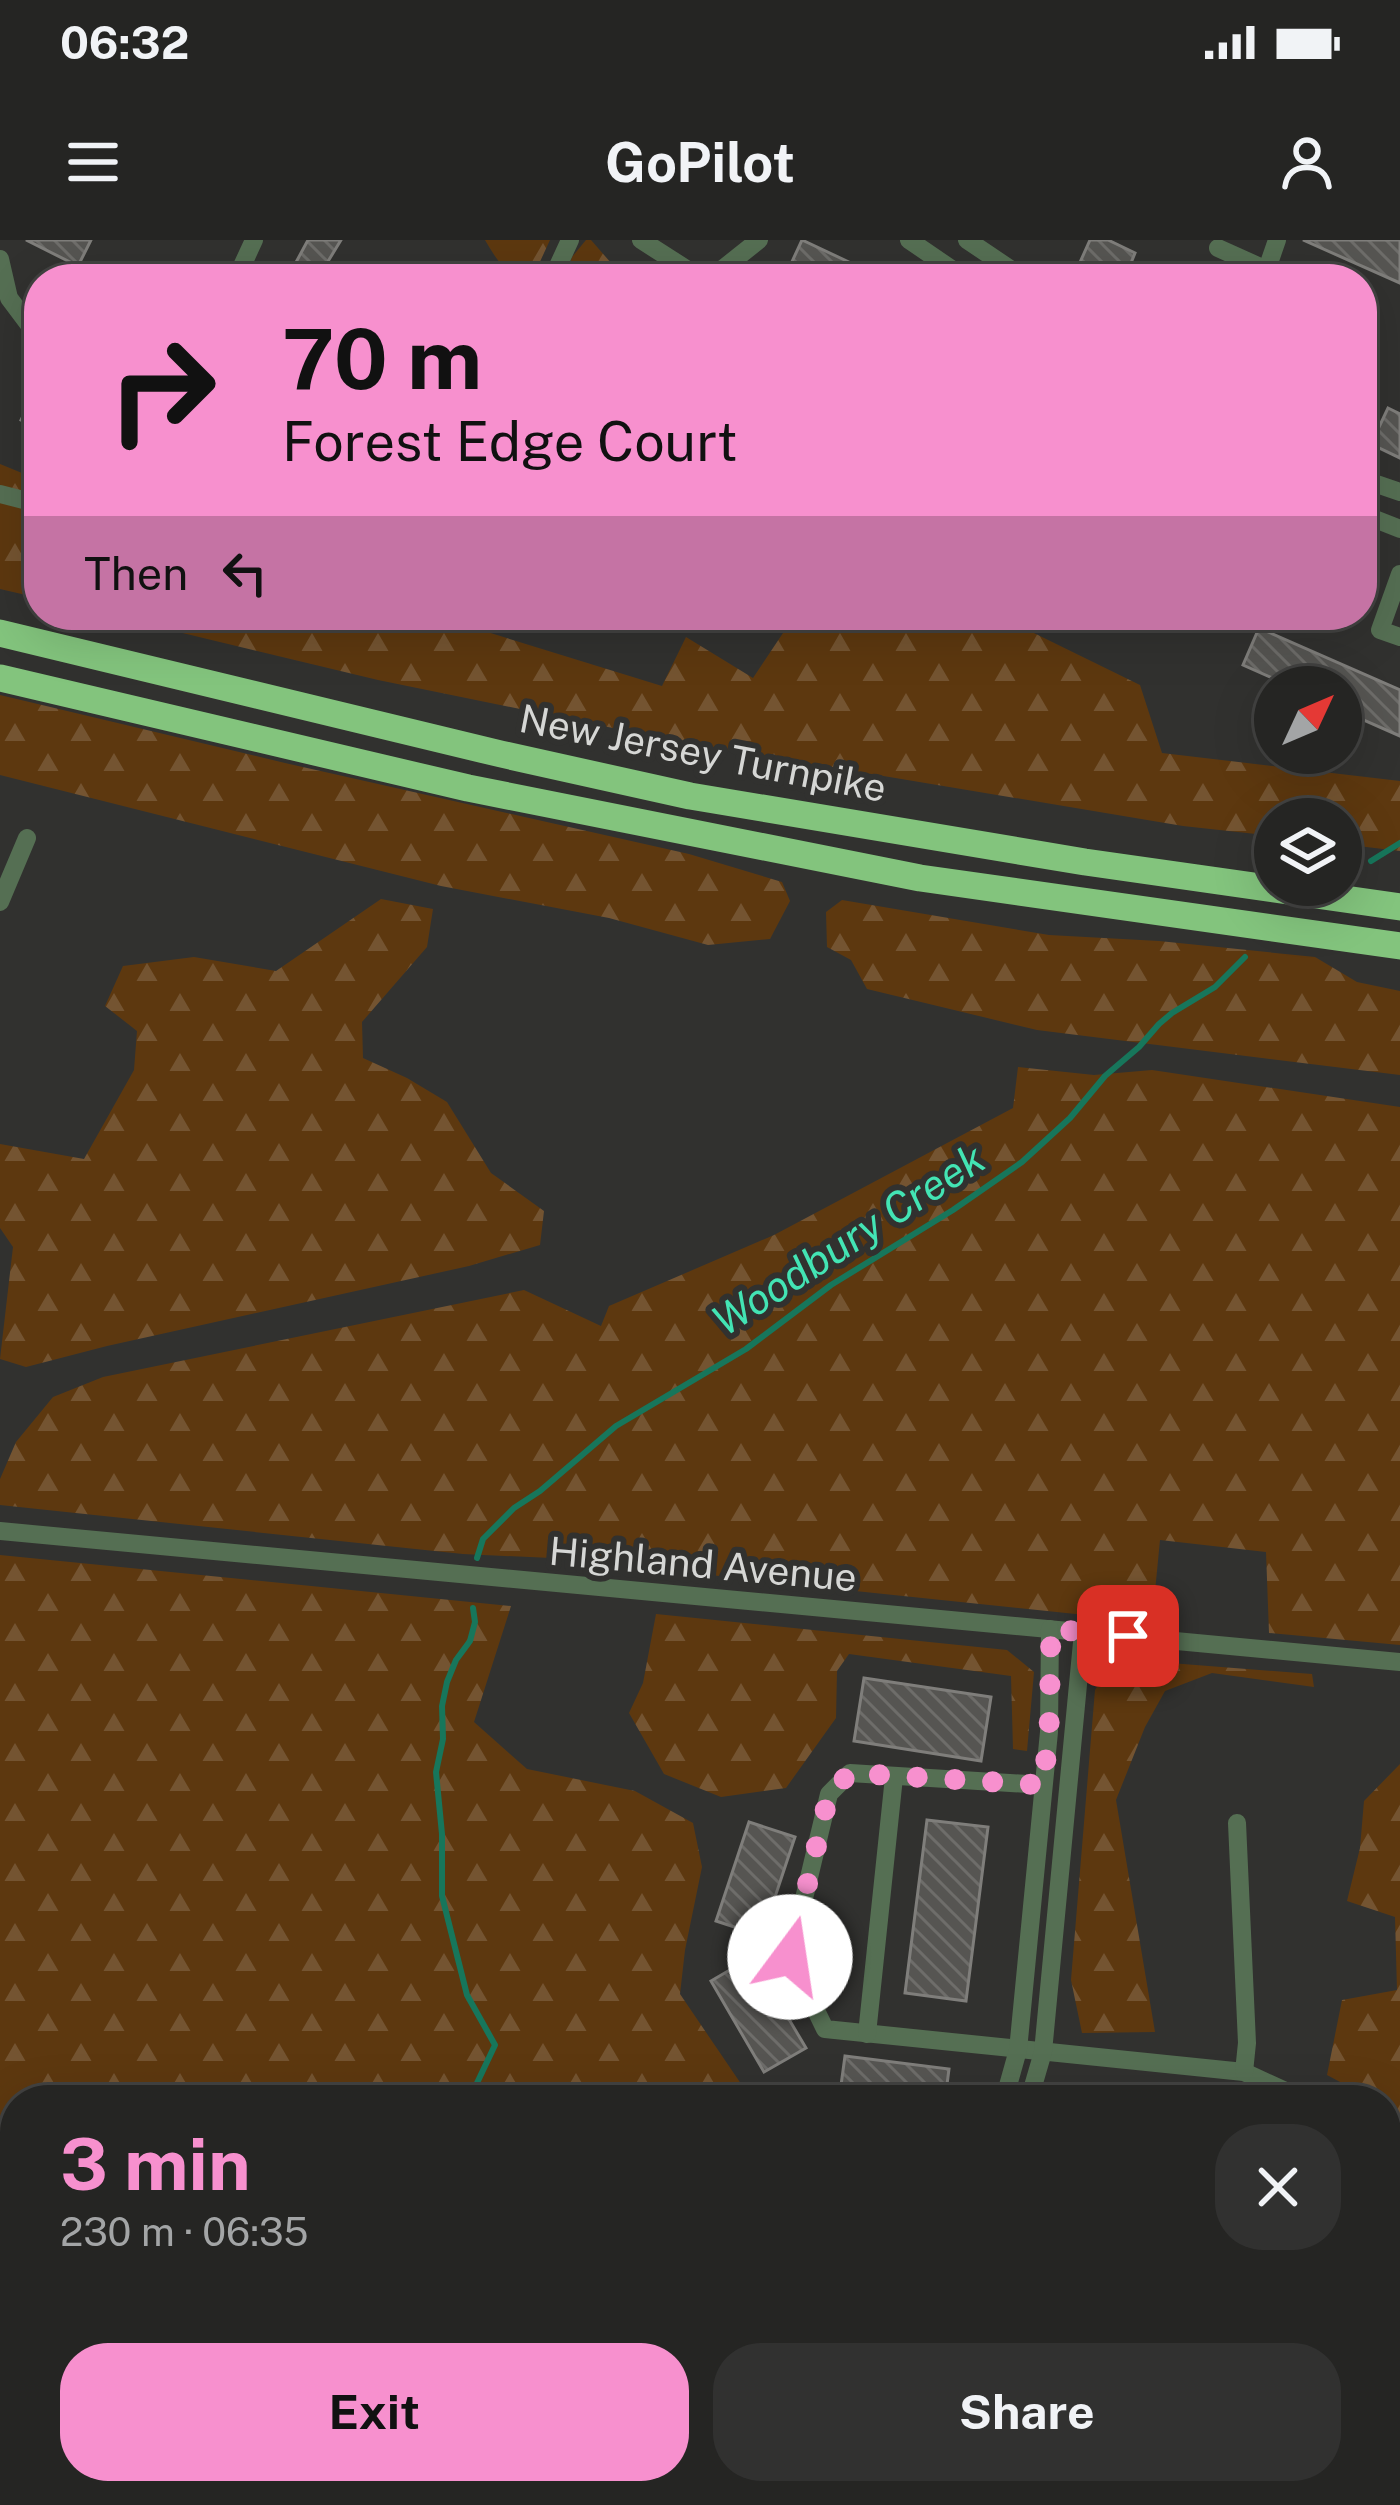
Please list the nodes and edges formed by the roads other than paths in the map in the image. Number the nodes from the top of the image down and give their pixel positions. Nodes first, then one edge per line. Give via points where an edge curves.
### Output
1 (641, 240) edge
2 (759, 240) edge
3 (909, 240) edge
4 (967, 240) edge
5 (1222, 246) edge
6 (0, 259) edge
7 (681, 264) edge
8 (726, 264) edge
9 (943, 264) edge
10 (1003, 264) edge
11 (1259, 264) edge
12 (24, 318) edge
13 (1400, 574) edge
14 (0, 633) edge
15 (1400, 637) edge
16 (0, 678) edge
17 (26, 838) dead end
18 (0, 902) edge
19 (1400, 907) edge
20 (1400, 946) edge
21 (0, 1532) edge
22 (1051, 1629) junction
23 (1083, 1632) junction
24 (1400, 1662) edge
25 (894, 1777) junction
26 (1043, 1785) junction
27 (1237, 1823) dead end
28 (867, 2034) junction
29 (1018, 2050) junction
30 (1043, 2052) junction
31 (1244, 2072) junction
32 (1008, 2085) edge
33 (1033, 2085) edge
34 (1272, 2085) edge

1 - 7 street
2 - 8 street
3 - 9 street
4 - 10 street
5 - 11 street
6 - 12 street via 9,298
13 - 15 street via 1380,630
14 - 19 highway, New Jersey Turnpike via 690,796
16 - 20 highway, New Jersey Turnpike via 468,788 920,878
17 - 18 street
21 - 22 street, Highland Avenue
22 - 23 street, Highland Avenue
22 - 26 street
23 - 24 street, Highland Avenue
23 - 30 street
25 - 26 street
25 - 28 street
25 - 28 street via 850,1773 829,1794 790,1957 825,2029
26 - 29 street
27 - 31 street
28 - 29 street
29 - 30 street
29 - 32 street
30 - 31 street
30 - 33 street
31 - 34 street

